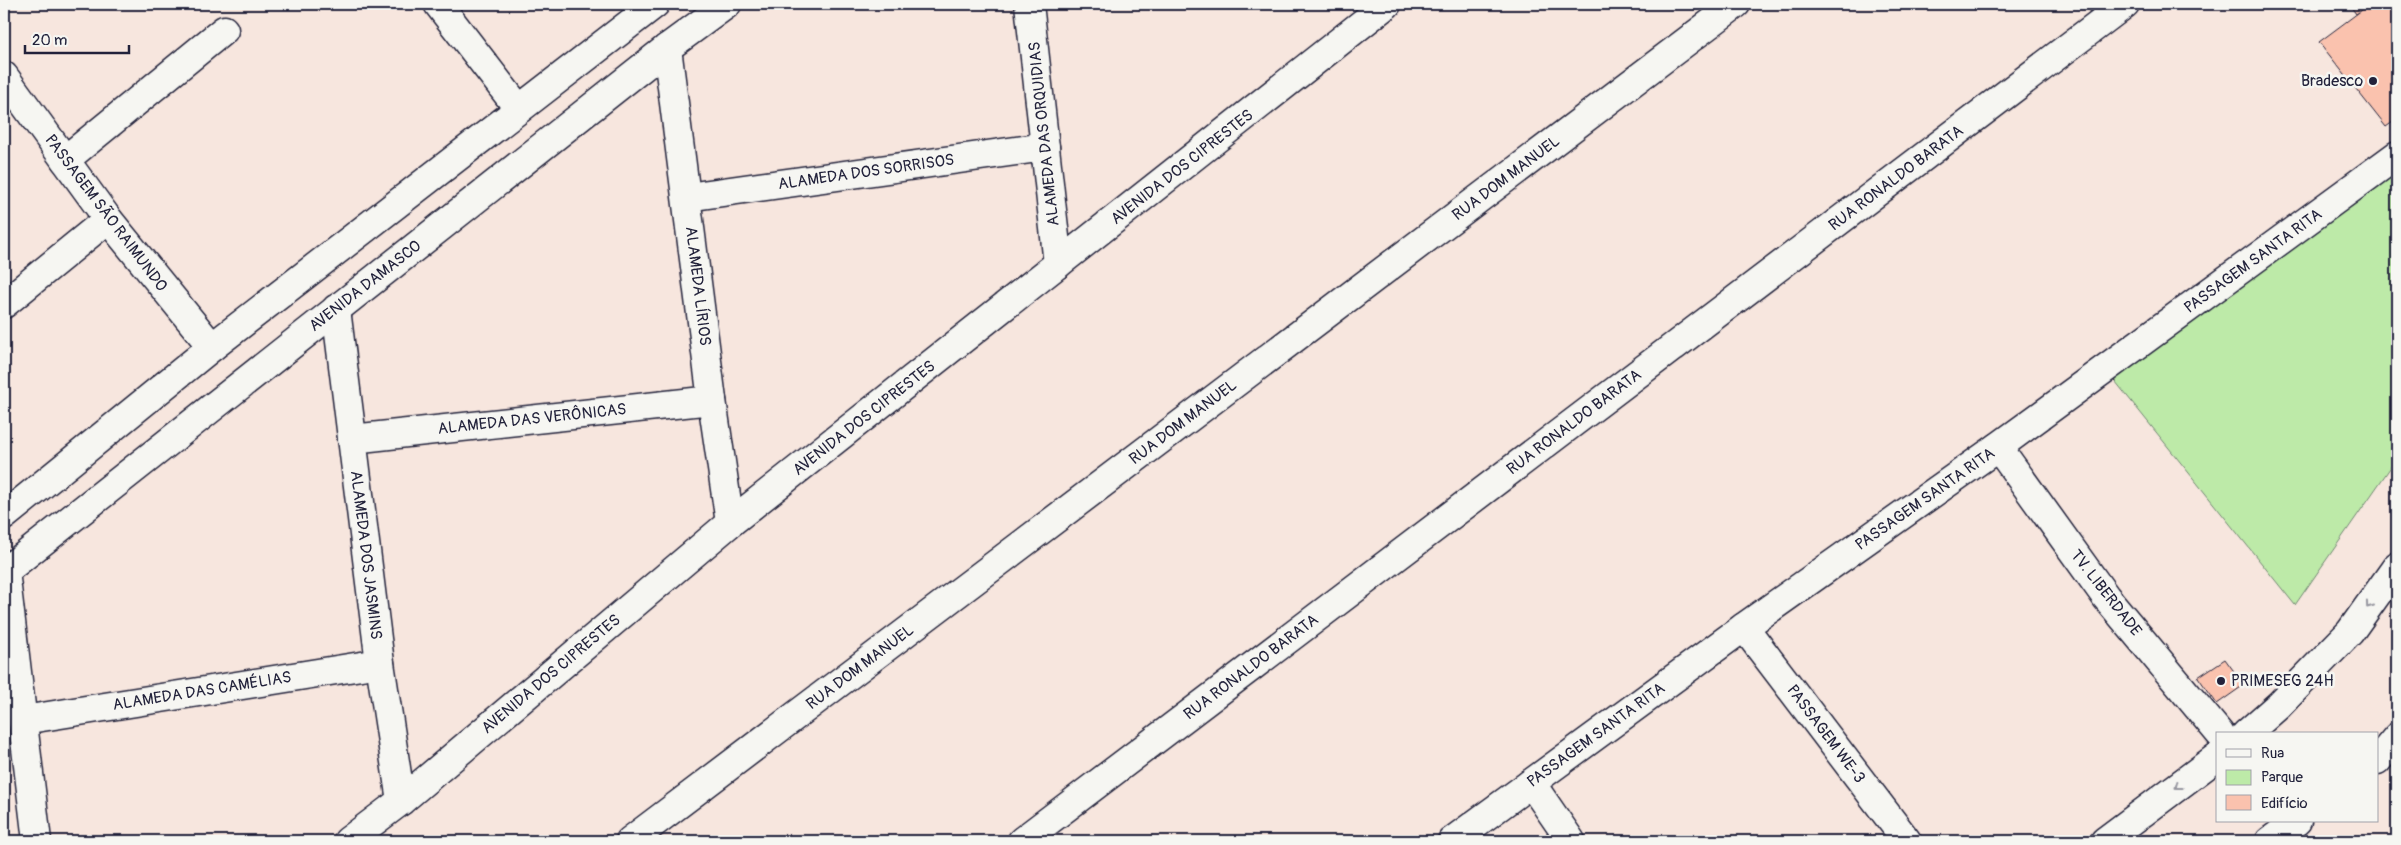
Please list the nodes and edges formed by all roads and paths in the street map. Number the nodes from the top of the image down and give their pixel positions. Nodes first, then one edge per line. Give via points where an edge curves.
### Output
1 (438, 4) edge
2 (727, 4) edge
3 (1029, 4) edge
4 (1387, 4) edge
5 (1736, 4) edge
6 (2125, 4) edge
7 (641, 8) edge
8 (224, 30) dead end
9 (667, 48) junction
10 (4, 76) edge
11 (519, 109) junction
12 (1045, 147) junction
13 (2397, 156) edge
14 (65, 160) junction
15 (687, 197) junction
16 (108, 219) junction
17 (1058, 264) junction
18 (4, 304) edge
19 (336, 309) junction
20 (212, 347) junction
21 (712, 400) junction
22 (352, 439) junction
23 (1998, 447) junction
24 (4, 516) edge
25 (730, 523) junction
26 (2397, 566) edge
27 (4, 571) edge
28 (1744, 627) junction
29 (380, 663) junction
30 (23, 720) junction
31 (2218, 732) edge
32 (2248, 732) edge
33 (2397, 737) edge
34 (2216, 758) edge
35 (2378, 760) edge
36 (1531, 783) junction
37 (401, 801) junction
38 (2296, 822) edge
39 (37, 841) edge
40 (348, 841) edge
41 (630, 841) edge
42 (1022, 841) edge
43 (1452, 841) edge
44 (1571, 841) edge
45 (1907, 841) edge
46 (2105, 841) edge
47 (2270, 841) edge

1 - 11 street
2 - 9 street, AVENIDA DAMASCO
3 - 12 street, ALAMEDA DAS ORQUIDIAS
4 - 17 street, AVENIDA DOS CIPRESTES
5 - 41 street, RUA DOM MANUEL
6 - 42 street, RUA RONALDO BARATA
7 - 11 street
8 - 14 street
9 - 15 street, ALAMEDA LÍRIOS
9 - 19 street, AVENIDA DAMASCO
10 - 14 street, PASSAGEM SÃO RAIMUNDO
11 - 20 street
12 - 15 street, ALAMEDA DOS SORRISOS
12 - 17 street, ALAMEDA DAS ORQUIDIAS
13 - 23 street, PASSAGEM SANTA RITA
14 - 16 street, PASSAGEM SÃO RAIMUNDO
15 - 21 street, ALAMEDA LÍRIOS
16 - 18 street
16 - 20 street, PASSAGEM SÃO RAIMUNDO
17 - 25 street, AVENIDA DOS CIPRESTES
19 - 22 street, ALAMEDA DOS JASMINS
19 - 27 street, AVENIDA DAMASCO
20 - 24 street
21 - 22 street, ALAMEDA DAS VERÔNICAS
21 - 25 street, ALAMEDA LÍRIOS
22 - 29 street, ALAMEDA DOS JASMINS
23 - 28 street, PASSAGEM SANTA RITA
23 - 31 street, TV. LIBERDADE via 2106,597
25 - 37 street, AVENIDA DOS CIPRESTES
26 -> 32 street via 2350,632 2279,706
27 - 30 street
28 - 36 street, PASSAGEM SANTA RITA
28 - 45 street, PASSAGEM WE-3
29 - 30 street, ALAMEDA DAS CAMÉLIAS
29 - 37 street, ALAMEDA DOS JASMINS
30 - 39 street
33 - 35 street
34 -> 46 street
36 - 43 street, PASSAGEM SANTA RITA
36 - 44 street
37 - 40 street, AVENIDA DOS CIPRESTES
38 - 47 street

